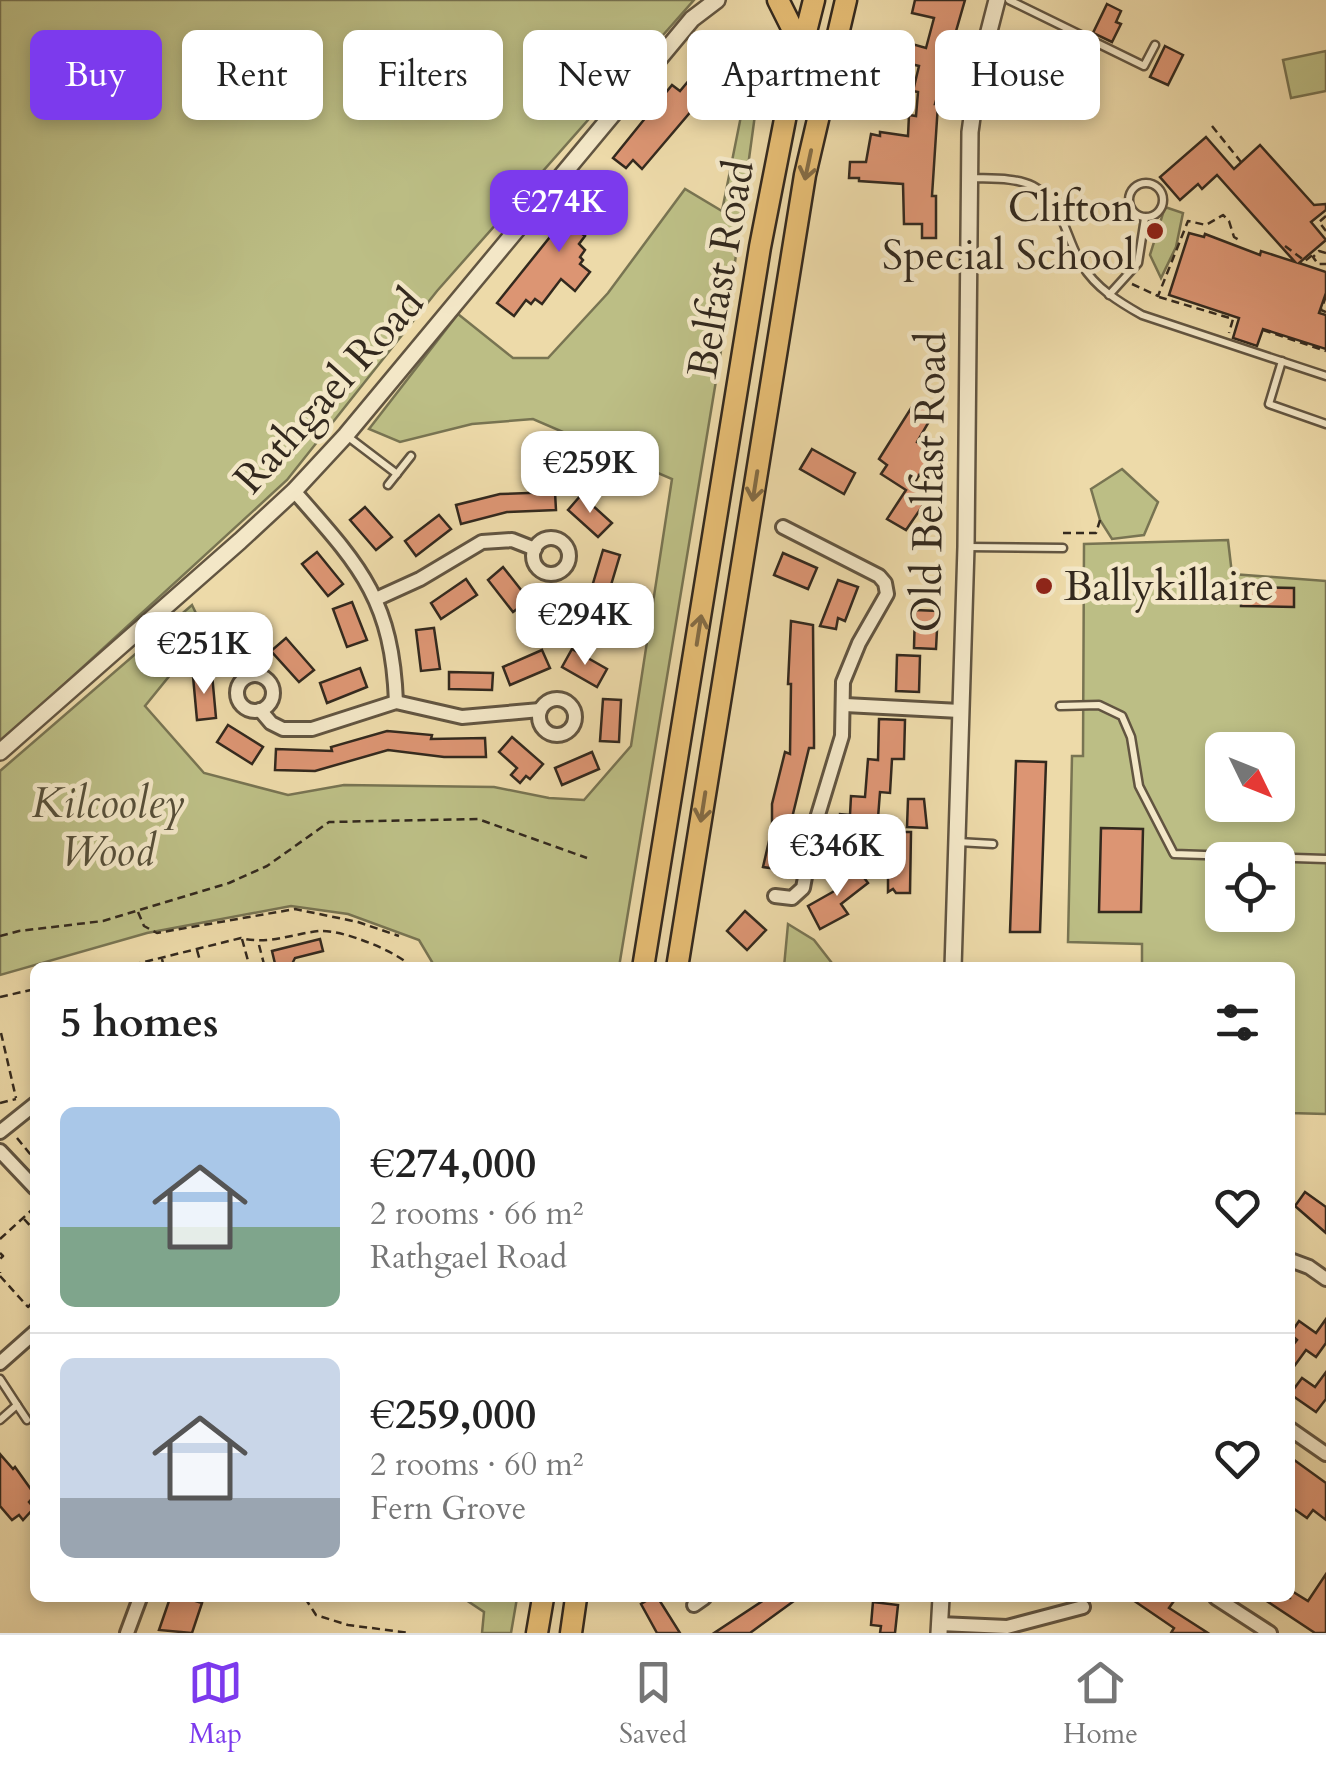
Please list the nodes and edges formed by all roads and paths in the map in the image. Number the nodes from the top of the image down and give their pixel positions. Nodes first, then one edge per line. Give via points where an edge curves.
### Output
1 (716, 0) edge
2 (778, 0) edge
3 (814, 0) edge
4 (846, 0) edge
5 (997, 0) edge
6 (1009, 0) edge
7 (793, 30) edge
8 (806, 30) edge
9 (1155, 45) dead end
10 (786, 120) edge
11 (1212, 126) dead end
12 (1241, 162) dead end
13 (970, 178) junction
14 (1326, 216) edge
15 (1145, 217) junction
16 (1326, 231) edge
17 (1239, 240) dead end
18 (1285, 246) dead end
19 (1315, 252) junction
20 (1326, 253) edge
21 (1326, 264) edge
22 (1161, 284) dead end
23 (1109, 295) junction
24 (1158, 296) dead end
25 (1326, 296) edge
26 (1326, 312) edge
27 (1263, 330) dead end
28 (1226, 342) junction
29 (1326, 351) edge
30 (1282, 362) junction
31 (1326, 376) edge
32 (1326, 424) edge
33 (346, 435) junction
34 (410, 456) dead end
35 (397, 474) junction
36 (388, 485) dead end
37 (294, 490) junction
38 (1100, 520) dead end
39 (783, 527) dead end
40 (1063, 533) dead end
41 (966, 547) junction
42 (1063, 548) dead end
43 (535, 549) dead end
44 (376, 599) junction
45 (396, 702) junction
46 (845, 705) junction
47 (1060, 706) dead end
48 (260, 710) dead end
49 (540, 710) dead end
50 (960, 711) junction
51 (0, 752) edge
52 (957, 842) junction
53 (992, 844) dead end
54 (812, 847) junction
55 (839, 852) dead end
56 (587, 858) dead end
57 (1326, 859) edge
58 (775, 896) dead end
59 (138, 911) junction
60 (0, 936) edge
61 (399, 936) dead end
62 (242, 938) junction
63 (258, 942) junction
64 (196, 948) junction
65 (162, 957) junction
66 (145, 962) edge
67 (163, 962) edge
68 (200, 962) edge
69 (248, 962) edge
70 (263, 962) edge
71 (405, 962) edge
72 (645, 962) edge
73 (678, 962) edge
74 (954, 962) edge
75 (30, 989) edge
76 (0, 997) edge
77 (1, 1033) edge
78 (0, 1104) edge
79 (30, 1108) edge
80 (2, 1131) edge
81 (0, 1151) edge
82 (30, 1154) edge
83 (30, 1183) edge
84 (30, 1212) edge
85 (23, 1218) junction
86 (30, 1226) edge
87 (0, 1239) edge
88 (0, 1253) edge
89 (0, 1259) edge
90 (1295, 1262) edge
91 (0, 1274) edge
92 (1326, 1280) edge
93 (30, 1305) edge
94 (30, 1336) edge
95 (0, 1363) edge
96 (0, 1379) edge
97 (17, 1405) junction
98 (0, 1420) edge
99 (27, 1420) dead end
100 (1295, 1432) edge
101 (1326, 1454) edge
102 (139, 1602) edge
103 (308, 1602) edge
104 (541, 1602) edge
105 (575, 1602) edge
106 (940, 1602) edge
107 (1222, 1602) edge
108 (1083, 1607) dead end
109 (348, 1625) junction
110 (940, 1629) edge
111 (365, 1630) edge
112 (127, 1633) edge
113 (345, 1633) edge
114 (410, 1633) edge
115 (537, 1633) edge
116 (570, 1633) edge
117 (1270, 1633) edge

1 - 33 street, Rathgael Road via 692,19
2 - 7 highway
3 - 8 highway, Belfast Road
4 -> 73 highway, Belfast Road via 805,174
5 - 13 street, Old Belfast Road via 978,74
6 - 9 lane via 1144,66
72 -> 10 highway, Belfast Road
11 - 12 path
13 - 23 lane via 1024,182 1048,196 1084,268
13 - 41 street, Old Belfast Road
14 - 16 path via 1319,222
15 - 15 lane via 1164,201 1148,182 1132,190 1129,202
15 - 23 lane via 1138,263
17 - 22 path via 1223,215 1206,225 1188,221
18 - 19 path via 1305,261
19 - 20 path
19 - 21 path via 1315,261
23 - 28 lane via 1142,315
24 - 28 path via 1234,319
25 - 26 path
27 - 29 path
28 - 30 lane
30 - 31 lane
30 - 32 lane via 1269,404
33 - 35 lane
33 - 37 street, Rathgael Road
34 - 35 lane
35 - 36 lane
37 - 44 street via 354,560
37 - 51 street, Rathgael Road
38 - 40 path via 1096,533
39 - 46 street via 885,582 887,594 843,682
41 - 42 lane
41 - 50 street, Old Belfast Road
43 - 44 street via 512,540 482,542
44 - 45 street
45 - 48 street via 312,730 283,728
45 - 49 street via 462,717
46 - 50 street
46 - 54 street
47 - 57 lane via 1099,704 1122,716 1139,786 1174,854
50 - 52 street, Old Belfast Road
52 - 53 lane
52 - 74 street, Old Belfast Road
54 - 55 street
54 - 58 street via 803,888 792,898
56 - 59 path via 478,819 329,822 266,866
59 - 60 path
59 - 61 path via 144,926 157,933 295,908
62 - 63 path
62 - 64 path
62 - 69 path
63 - 70 path
63 - 71 path via 330,931
64 - 65 path
64 - 68 path
65 - 66 path
65 - 67 path
75 - 76 path
77 - 78 path via 16,1099
79 - 80 street
80 - 82 path
81 - 83 street
84 - 85 path
85 - 86 path
85 - 87 path
88 - 89 path
90 - 92 street
91 - 93 path
94 - 95 street
96 - 97 lane
97 - 98 lane
97 - 99 lane
100 - 101 street
102 - 112 street
103 - 109 path via 316,1614
104 - 115 highway
105 - 116 highway
106 - 110 street
107 - 117 street
108 - 110 street via 1007,1627
109 - 111 path
109 - 113 path
111 - 114 path

